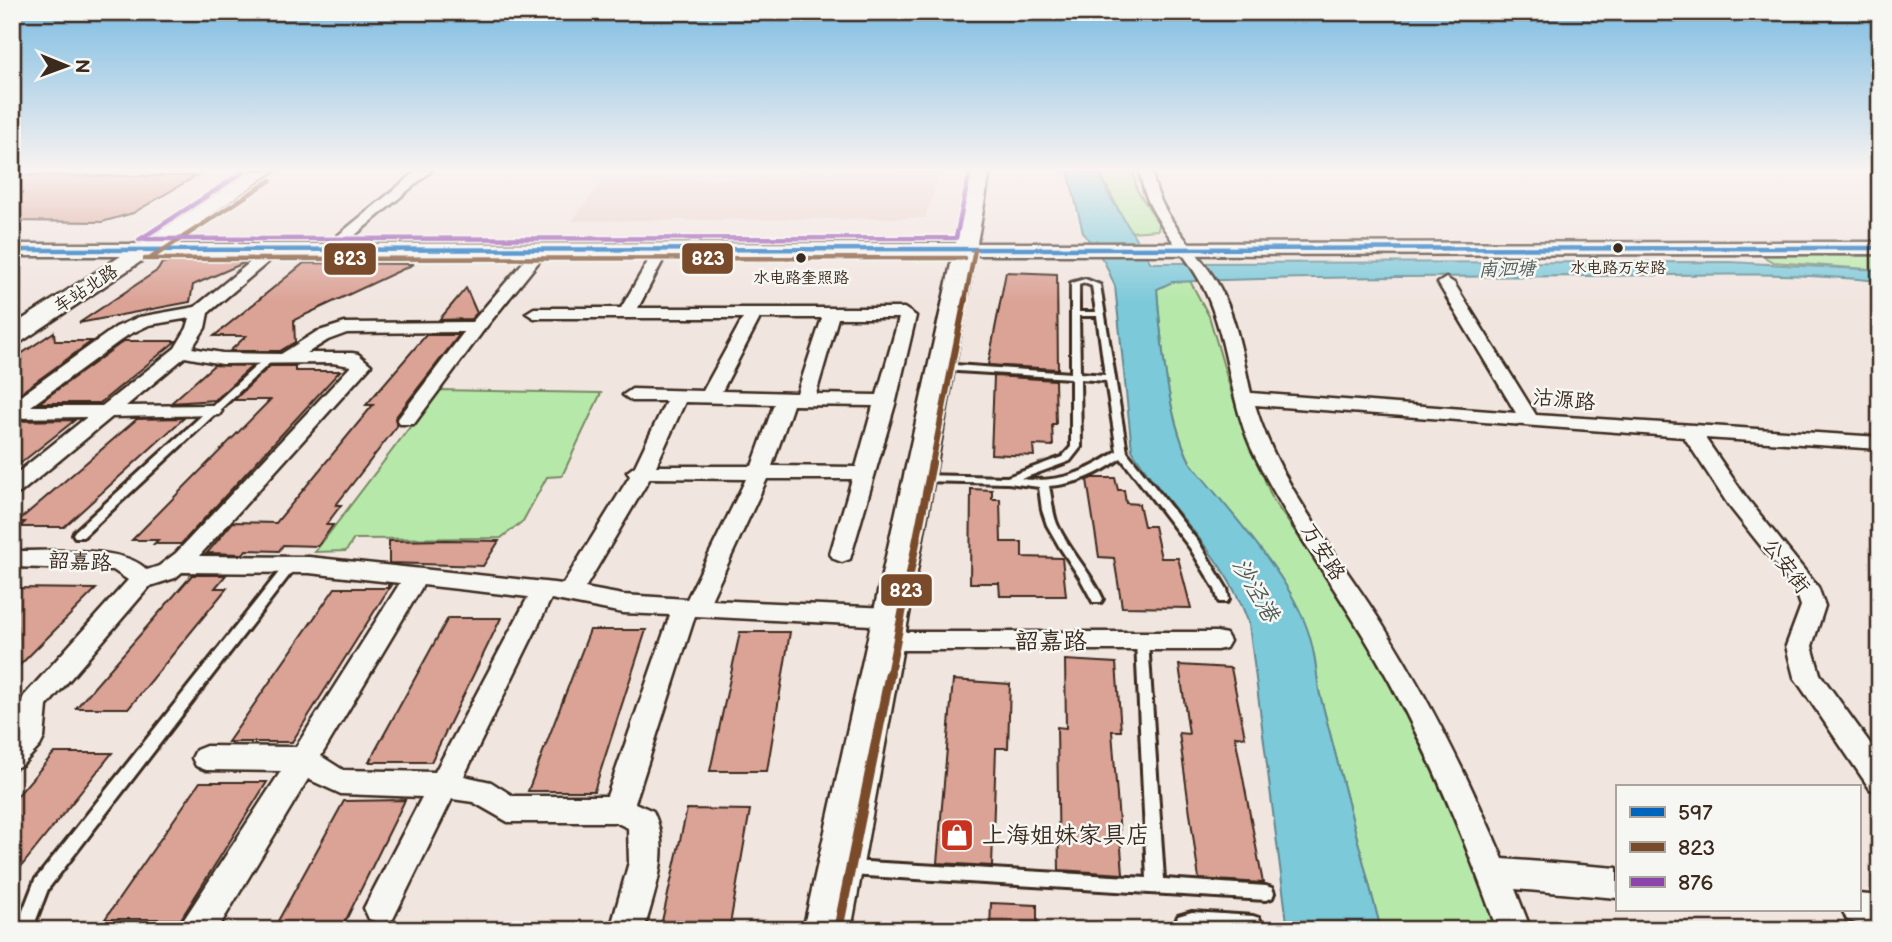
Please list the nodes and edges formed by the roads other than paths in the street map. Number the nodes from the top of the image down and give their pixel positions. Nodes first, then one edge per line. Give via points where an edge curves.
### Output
1 (198, 215) edge
2 (372, 215) edge
3 (972, 215) edge
4 (1164, 215) edge
5 (965, 248) junction
6 (1880, 248) edge
7 (145, 249) junction
8 (275, 249) junction
9 (330, 249) junction
10 (542, 249) junction
11 (12, 250) edge
12 (1193, 255) junction
13 (657, 257) junction
14 (1446, 283) dead end
15 (200, 311) junction
16 (828, 312) junction
17 (534, 313) dead end
18 (618, 313) junction
19 (754, 313) junction
20 (1075, 314) junction
21 (1101, 314) junction
22 (477, 327) junction
23 (12, 337) edge
24 (181, 351) junction
25 (278, 358) junction
26 (941, 368) junction
27 (1074, 376) junction
28 (1110, 378) junction
29 (632, 395) dead end
30 (678, 396) junction
31 (710, 397) junction
32 (796, 398) junction
33 (1244, 398) junction
34 (886, 401) junction
35 (12, 411) edge
36 (107, 411) junction
37 (212, 411) junction
38 (407, 420) dead end
39 (1530, 420) junction
40 (1691, 432) junction
41 (1880, 443) edge
42 (1122, 452) junction
43 (641, 472) junction
44 (760, 472) junction
45 (865, 473) junction
46 (919, 478) junction
47 (1008, 480) junction
48 (1044, 486) junction
49 (12, 488) edge
50 (79, 534) dead end
51 (842, 554) dead end
52 (12, 559) edge
53 (177, 564) junction
54 (291, 565) junction
55 (416, 577) junction
56 (142, 580) junction
57 (557, 592) junction
58 (1223, 598) dead end
59 (1097, 599) dead end
60 (690, 607) junction
61 (888, 629) junction
62 (1142, 641) junction
63 (1217, 641) dead end
64 (12, 757) edge
65 (206, 758) dead end
66 (305, 759) junction
67 (1880, 780) edge
68 (444, 785) junction
69 (618, 809) junction
70 (839, 868) junction
71 (1493, 873) junction
72 (1616, 883) edge
73 (1156, 887) junction
74 (1266, 893) dead end
75 (381, 908) dead end
76 (1860, 909) edge
77 (1880, 911) edge
78 (33, 930) edge
79 (194, 930) edge
80 (627, 930) edge
81 (827, 930) edge
82 (1181, 930) edge
83 (1258, 930) edge
84 (1514, 930) edge

1 - 7 main road, 车站北路
2 - 9 street
3 - 5 main road
4 - 12 street, 万安路
5 - 12 main road via 1150,247
5 - 13 main road
5 - 26 main road
6 - 12 main road
7 - 8 main road
7 - 11 main road
7 - 23 main road, 车站北路
8 - 9 main road
8 - 15 street
9 - 10 main road
10 - 13 main road
10 - 22 street
12 - 33 street, 万安路 via 1221,309
13 - 18 street via 635,273
14 - 39 street
15 - 24 street via 196,328
15 - 35 street via 145,321 121,331
16 - 19 street
16 - 32 street via 831,315
16 - 34 street via 908,316
17 - 18 street
18 - 19 street
19 - 31 street
20 - 21 lane
20 - 21 lane via 1075,283 1085,281 1096,285
20 - 27 lane
21 - 28 lane
22 - 25 street via 345,328
22 - 38 street
24 - 25 street via 197,356
24 - 36 street
25 - 37 lane
25 - 53 street via 352,358 362,365
26 - 27 lane
26 - 46 main road
27 - 28 lane
27 - 47 lane via 1073,453
28 - 42 lane
29 - 30 street
30 - 31 street
30 - 43 street
31 - 32 street
32 - 34 street
32 - 44 street
33 - 39 street, 沽源路
33 - 71 street, 万安路 via 1255,436 1279,482 1419,709
34 - 45 street
35 - 36 street
36 - 37 street
36 - 49 street
37 - 50 lane
39 - 40 street, 沽源路
40 - 41 street, 沽源路
40 - 67 street, 公安街 via 1737,501 1807,587 1813,606 1799,646 1807,677
42 - 48 lane via 1105,466
42 - 58 lane via 1195,546
43 - 44 street
43 - 57 street
44 - 45 street
44 - 60 street
45 - 51 street
46 - 47 lane
46 - 61 main road
47 - 48 lane
48 - 59 lane via 1054,526 1088,576
52 - 56 street, 韶嘉路 via 117,562
53 - 54 street, 韶嘉路
53 - 56 street
54 - 55 street, 韶嘉路
54 - 78 lane via 41,885 27,921
55 - 57 street, 韶嘉路
55 - 66 street
56 - 64 street via 34,703 30,738
57 - 60 street, 韶嘉路 via 623,604
57 - 68 street
60 - 61 street, 韶嘉路
60 - 69 street
61 - 62 street, 韶嘉路
61 - 70 main road
62 - 63 street, 韶嘉路
62 - 73 lane
65 - 66 street
66 - 68 street via 341,782
66 - 79 street via 203,923
68 - 69 street via 480,791 508,809
68 - 75 street
69 - 80 street via 642,820 648,839
70 - 73 lane
70 - 81 main road
71 - 72 street
71 - 84 street, 万安路
73 - 74 lane
76 - 77 street
82 - 83 lane via 1184,922 1192,920 1252,924

